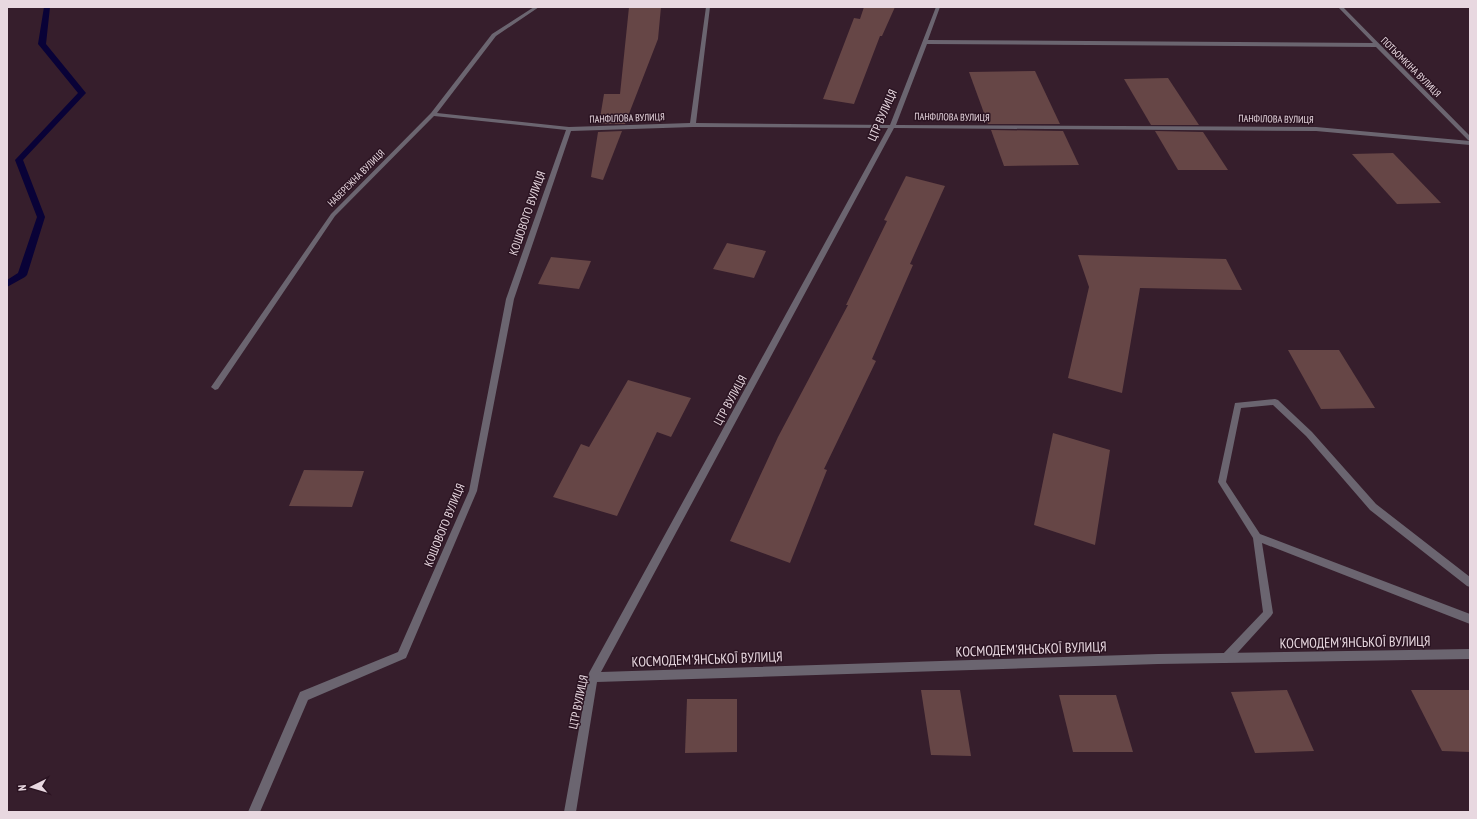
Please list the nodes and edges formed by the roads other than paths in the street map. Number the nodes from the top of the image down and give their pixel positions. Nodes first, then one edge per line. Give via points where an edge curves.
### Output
1 (537, 7) edge
2 (708, 7) edge
3 (938, 7) edge
4 (1340, 7) edge
5 (924, 42) junction
6 (1377, 44) junction
7 (433, 114) junction
8 (693, 125) junction
9 (893, 125) junction
10 (569, 129) junction
11 (1470, 139) edge
12 (1470, 143) edge
13 (215, 386) dead end
14 (1257, 537) junction
15 (1470, 583) edge
16 (1470, 619) edge
17 (1470, 654) edge
18 (1226, 658) junction
19 (593, 677) junction
20 (254, 812) edge
21 (570, 812) edge

1 - 7 street, НАБЕРЕЖНА ВУЛИЦЯ via 494,34
2 - 8 street
3 - 5 street, ЦТР ВУЛИЦЯ
4 - 6 street, ПОТЬОМКІНА ВУЛИЦЯ
5 - 6 street
5 - 9 street, ЦТР ВУЛИЦЯ
6 - 11 street, ПОТЬОМКІНА ВУЛИЦЯ
7 - 10 street, ПАНФІЛОВА ВУЛИЦЯ
7 - 13 street, НАБЕРЕЖНА ВУЛИЦЯ via 333,215
8 - 9 street, ПАНФІЛОВА ВУЛИЦЯ
8 - 10 street, ПАНФІЛОВА ВУЛИЦЯ
9 - 12 street, ПАНФІЛОВА ВУЛИЦЯ via 1316,128
9 - 19 street, ЦТР ВУЛИЦЯ
10 - 20 street, КОШОВОГО ВУЛИЦЯ via 510,299 473,492 402,655 304,696
14 - 15 street via 1222,482 1238,405 1275,402 1309,434 1373,507
14 - 16 street
14 - 18 street via 1268,613
17 - 18 street, КОСМОДЕМ'ЯНСЬКОЇ ВУЛИЦЯ
18 - 19 street, КОСМОДЕМ'ЯНСЬКОЇ ВУЛИЦЯ
19 - 21 street, ЦТР ВУЛИЦЯ

